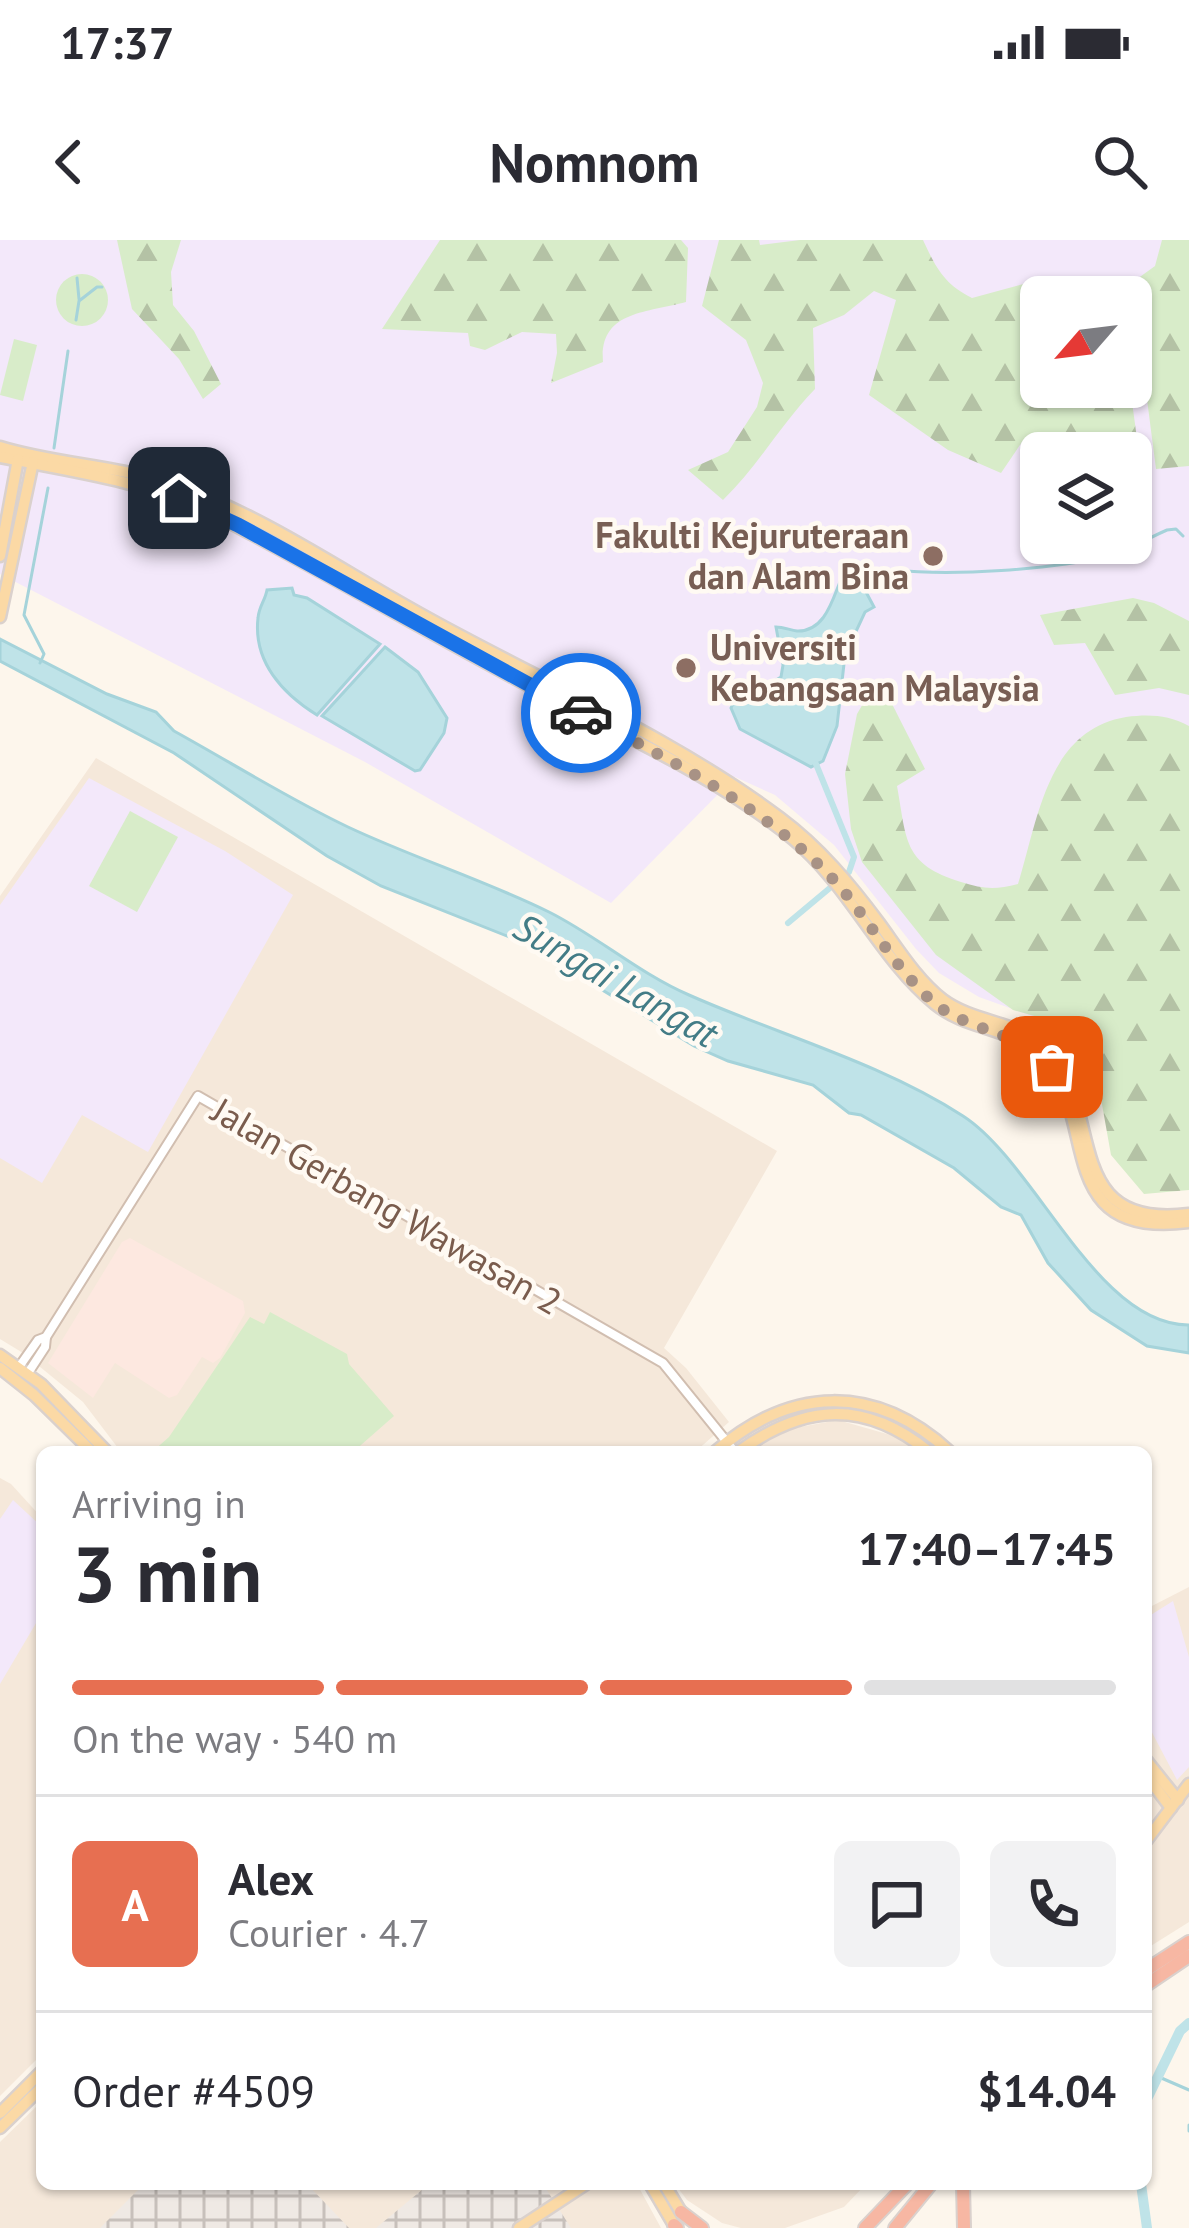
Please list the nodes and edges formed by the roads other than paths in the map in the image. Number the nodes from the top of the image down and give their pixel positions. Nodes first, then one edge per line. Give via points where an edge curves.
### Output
1 (9, 452) edge
2 (41, 457) junction
3 (21, 488) junction
4 (6, 558) edge
5 (0, 617) edge
6 (1189, 1218) edge
7 (0, 1355) edge
8 (0, 1368) edge
9 (24, 1370) junction
10 (921, 1428) junction
11 (902, 1432) junction
12 (728, 1441) edge
13 (86, 1446) edge
14 (101, 1446) edge
15 (921, 1446) edge
16 (926, 1446) edge
17 (943, 1446) edge
18 (1153, 1780) edge
19 (1189, 1782) edge
20 (1174, 1804) junction
21 (1158, 1826) junction
22 (1152, 1834) edge
23 (1189, 1942) edge
24 (1189, 1956) edge
25 (1152, 1966) edge
26 (1152, 1981) edge
27 (36, 2077) edge
28 (36, 2092) edge
29 (0, 2113) edge
30 (0, 2128) edge
31 (577, 2190) edge
32 (654, 2190) edge
33 (668, 2190) edge
34 (905, 2190) edge
35 (906, 2190) edge
36 (926, 2190) edge
37 (964, 2190) edge
38 (681, 2212) joint
39 (676, 2227) edge
40 (519, 2228) edge
41 (698, 2228) edge
42 (865, 2228) edge
43 (878, 2228) edge
44 (895, 2228) edge
45 (964, 2228) edge

1 - 2 main road
1 - 3 main road
2 - 3 main road
2 - 3 main road via 37,475
2 - 6 main road via 179,498 238,525 720,790 840,880 938,1006 1024,1043 1052,1067 1084,1173 1107,1204 1144,1222
3 - 4 main road
4 - 5 main road
7 - 9 main road
8 - 13 main road
9 - 12 street, Jalan Gerbang Wawasan 2 via 198,1096 663,1363
9 - 14 main road
10 - 11 main road
10 - 12 main road via 879,1408 830,1401 772,1412
10 - 16 main road
10 - 17 main road
11 - 12 main road via 856,1415 810,1415
11 - 15 main road
18 - 19 main road
18 - 20 main road
18 - 21 main road
19 - 20 main road
20 - 21 main road
21 - 22 main road
23 - 25 highway
24 - 26 highway
27 - 29 main road
28 - 30 main road
31 - 40 main road
32 - 39 main road
33 - 38 main road
34 - 42 highway
35 - 43 highway
36 - 44 highway
37 - 45 highway
38 - 41 highway

